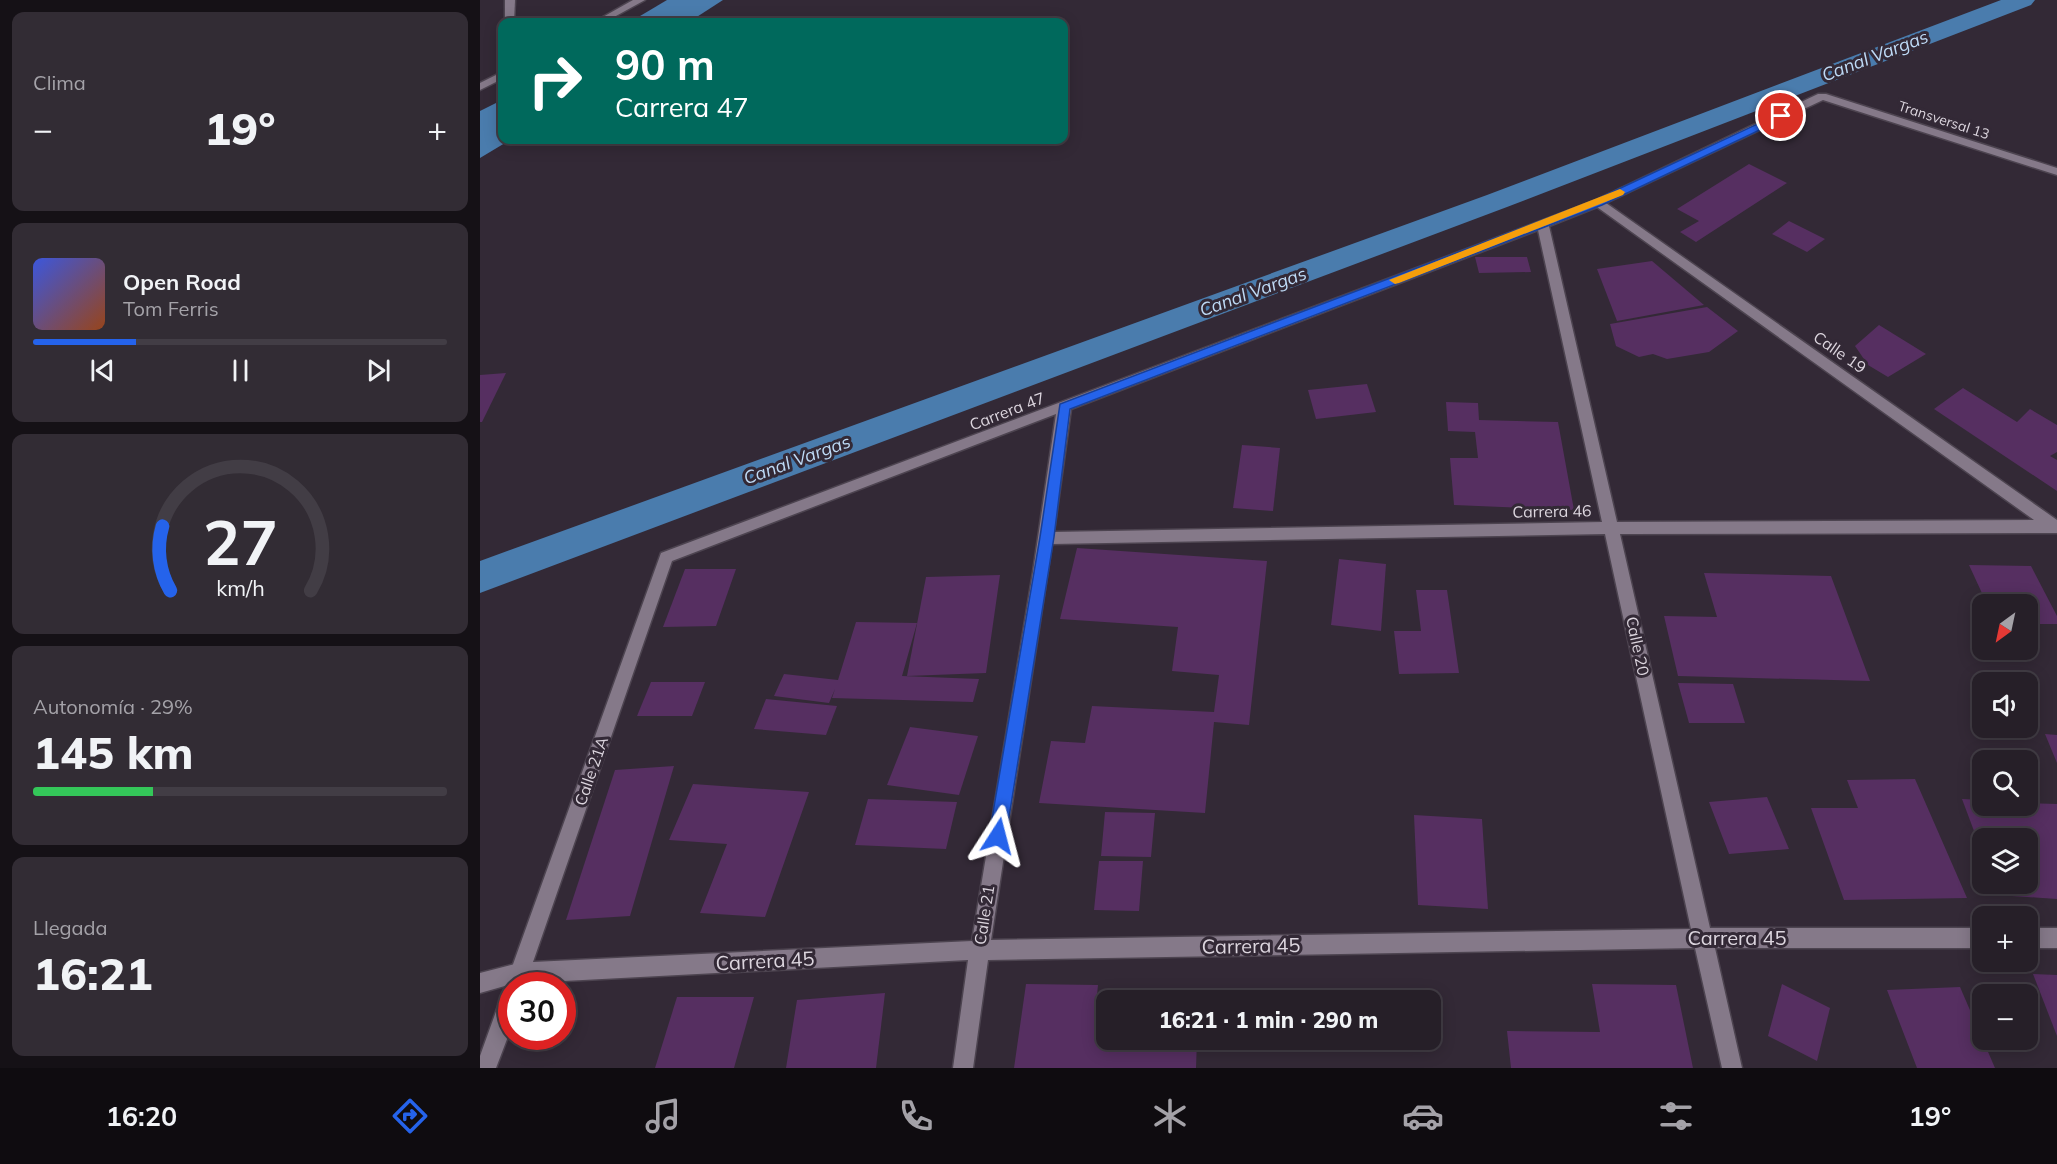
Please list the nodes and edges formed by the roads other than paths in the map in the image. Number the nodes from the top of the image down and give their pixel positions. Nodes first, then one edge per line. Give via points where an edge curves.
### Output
1 (510, 0) edge
2 (640, 0) edge
3 (510, 18) edge
4 (606, 18) edge
5 (498, 77) edge
6 (480, 87) edge
7 (1822, 96) joint
8 (2057, 172) edge
9 (1599, 202) junction
10 (1543, 224) junction
11 (1064, 407) junction
12 (1612, 528) junction
13 (2056, 529) edge
14 (1047, 537) junction
15 (666, 557) joint
16 (1702, 938) junction
17 (1972, 938) edge
18 (2038, 938) edge
19 (2057, 938) edge
20 (978, 950) junction
21 (519, 972) edge
22 (576, 975) edge
23 (498, 981) edge
24 (480, 983) edge
25 (498, 1035) edge
26 (486, 1068) edge
27 (963, 1068) edge
28 (1732, 1068) edge

1 - 3 street
2 - 4 street
5 - 6 street
7 - 8 street, Transversal 13
7 - 9 street, Carrera 47
9 - 10 street, Carrera 47
9 - 13 street, Calle 19
10 - 11 street, Carrera 47
10 - 12 street, Calle 20
11 - 14 street, Calle 21
11 - 15 street, Carrera 47
12 - 13 street, Carrera 46
12 - 14 street, Carrera 46
12 - 16 street, Calle 20
14 - 20 street, Calle 21
15 - 21 street, Calle 21A
16 - 17 street, Carrera 45
16 - 20 street, Carrera 45
16 - 28 street, Calle 20
18 - 19 street
20 - 22 street, Carrera 45
20 - 27 street, Calle 21
23 - 24 street, Carrera 45
25 - 26 street

